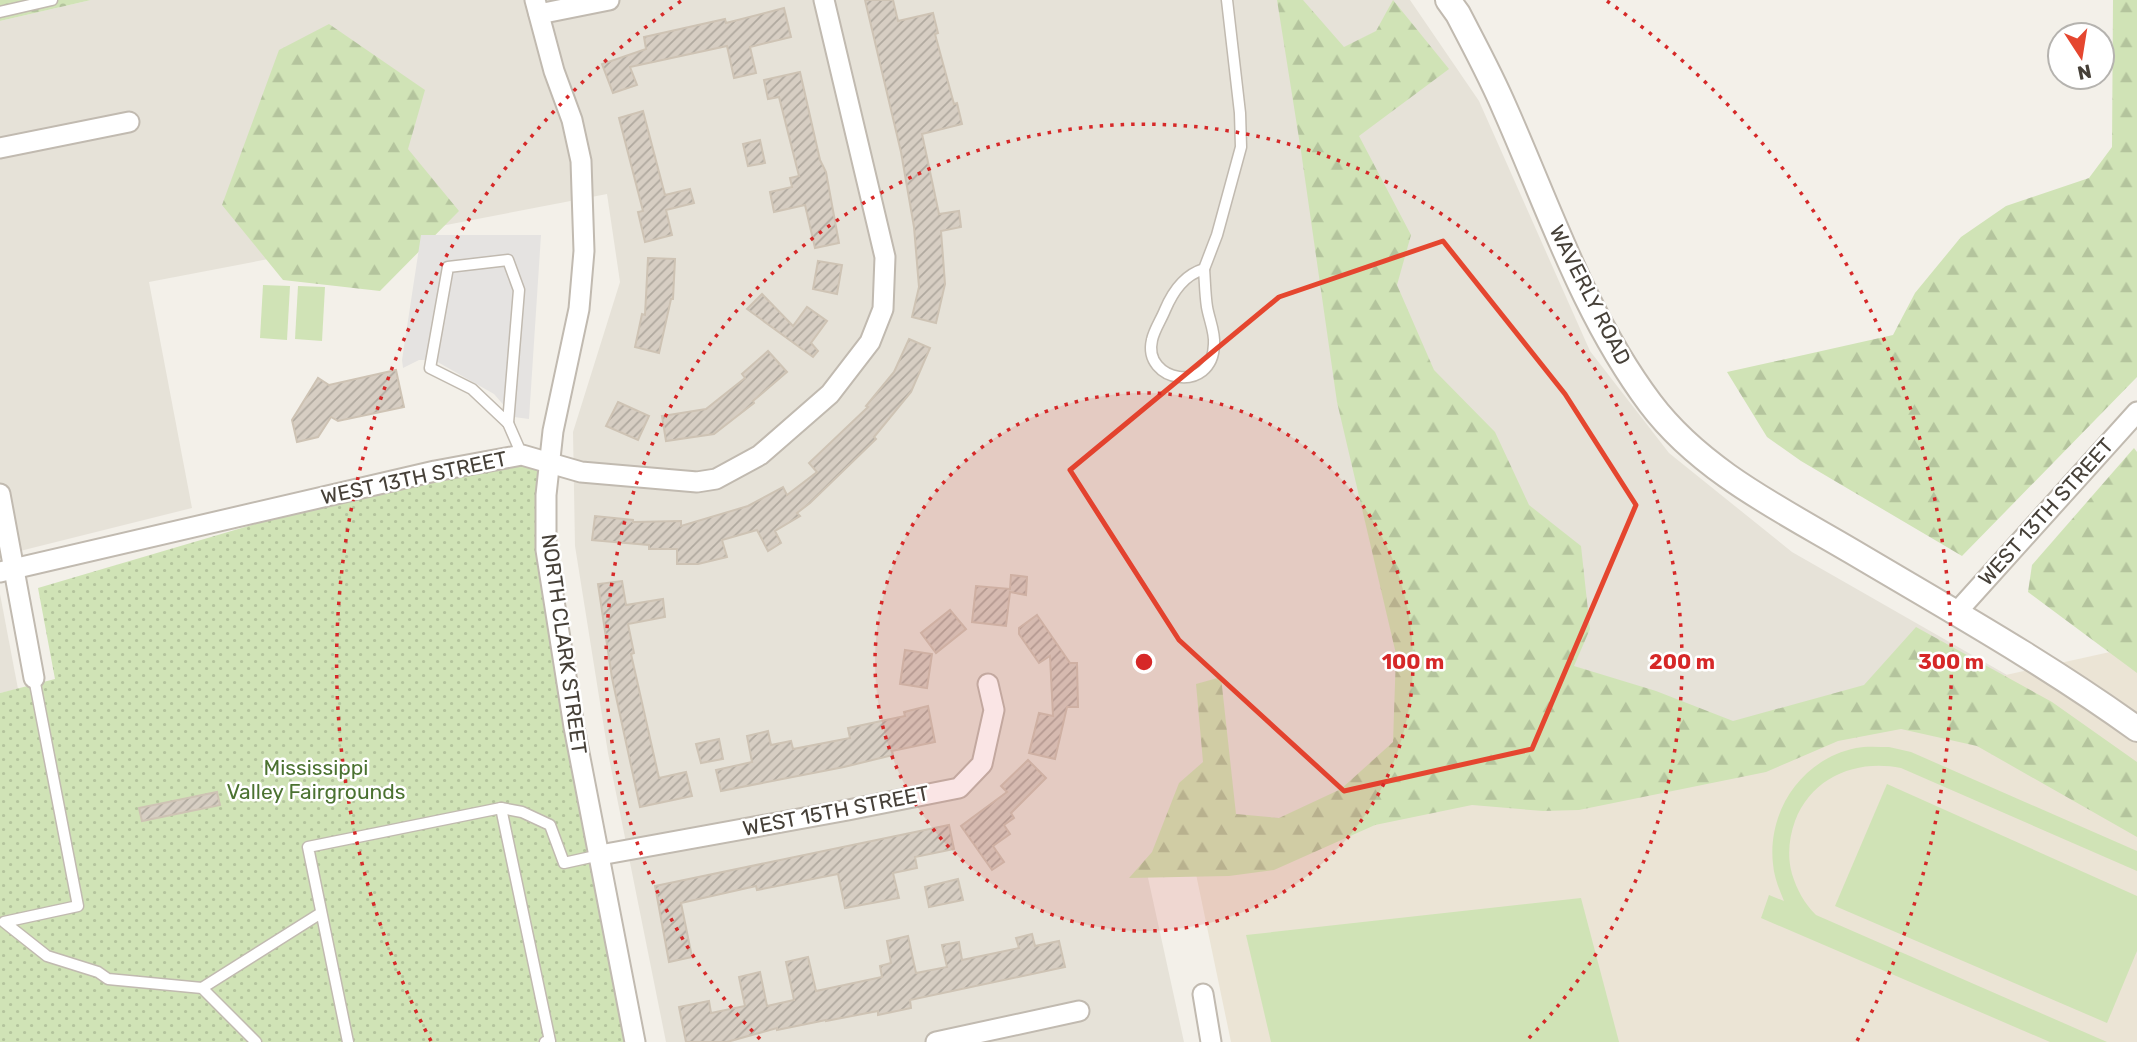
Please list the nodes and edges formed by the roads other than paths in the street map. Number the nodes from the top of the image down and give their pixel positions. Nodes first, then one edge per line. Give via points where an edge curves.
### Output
1 (52, 0) edge
2 (609, 0) edge
3 (824, 0) edge
4 (1227, 0) edge
5 (1448, 0) edge
6 (24, 3) edge
7 (537, 7) edge
8 (0, 12) edge
9 (129, 122) dead end
10 (0, 148) edge
11 (1204, 269) junction
12 (2137, 412) edge
13 (508, 423) junction
14 (522, 455) junction
15 (549, 464) junction
16 (0, 494) edge
17 (7, 571) edge
18 (1955, 613) junction
19 (34, 678) joint
20 (988, 684) dead end
21 (2137, 729) edge
22 (501, 808) junction
23 (600, 855) junction
24 (321, 913) junction
25 (2, 922) edge
26 (202, 988) junction
27 (1203, 993) dead end
28 (1079, 1011) dead end
29 (256, 1042) edge
30 (348, 1042) edge
31 (545, 1042) edge
32 (635, 1042) edge
33 (936, 1042) edge
34 (1211, 1042) edge

1 - 6 lane
2 - 7 street
3 - 15 street, WEST 13TH STREET via 885,257 883,309 870,342 830,394 760,455 716,480 635,478
4 - 11 lane via 1241,147
5 - 18 street, WAVERLY ROAD via 1504,106 1581,286 1618,356 1651,405 1689,445 1733,481
6 - 8 lane
7 - 15 street, NORTH CLARK STREET via 581,161 584,251 579,309
9 - 10 street
11 - 11 lane via 1214,343 1211,359 1194,377 1172,376 1158,368 1151,355 1152,341 1181,283
12 - 18 street, WEST 13TH STREET
13 - 13 lane via 519,290 508,260 448,267 430,368 472,389
13 - 14 lane
14 - 15 street, WEST 13TH STREET
14 - 17 street, WEST 13TH STREET via 435,471
15 - 23 street, NORTH CLARK STREET via 546,550
16 - 17 street
17 - 19 street
18 - 21 street, WAVERLY ROAD
19 - 25 lane via 78,906
20 - 23 street, WEST 15TH STREET via 993,710 982,764 959,788
22 - 23 lane via 550,825 564,863
22 - 24 lane via 307,847
22 - 31 lane via 550,1041
23 - 32 street, NORTH CLARK STREET
24 - 26 lane
24 - 30 lane
25 - 26 lane via 47,956 108,979
26 - 29 lane
27 - 34 street
28 - 33 street

